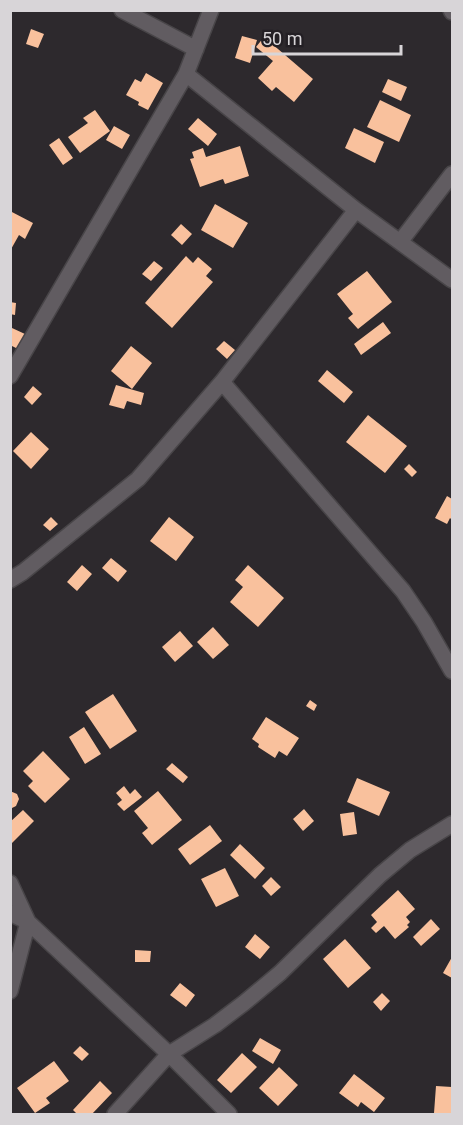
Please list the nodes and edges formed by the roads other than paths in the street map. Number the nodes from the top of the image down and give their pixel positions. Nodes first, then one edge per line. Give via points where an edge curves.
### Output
1 (122, 10) edge
2 (211, 10) edge
3 (196, 48) junction
4 (186, 74) junction
5 (453, 174) edge
6 (356, 210) junction
7 (400, 242) junction
8 (453, 280) edge
9 (10, 376) edge
10 (222, 382) junction
11 (10, 580) edge
12 (452, 668) edge
13 (453, 824) edge
14 (10, 883) edge
15 (10, 913) edge
16 (28, 922) junction
17 (10, 991) edge
18 (169, 1054) junction
19 (115, 1114) edge
20 (229, 1114) edge

1 - 3 street
2 - 3 street
3 - 4 street
4 - 6 street
4 - 9 street
5 - 7 street
6 - 7 street
6 - 10 street
7 - 8 street
10 - 11 street via 138,479
10 - 12 street via 403,591
13 - 18 street via 410,850 380,875 280,974 244,1004
14 - 16 street
15 - 16 street
16 - 17 street
16 - 18 street
18 - 19 street
18 - 20 street

